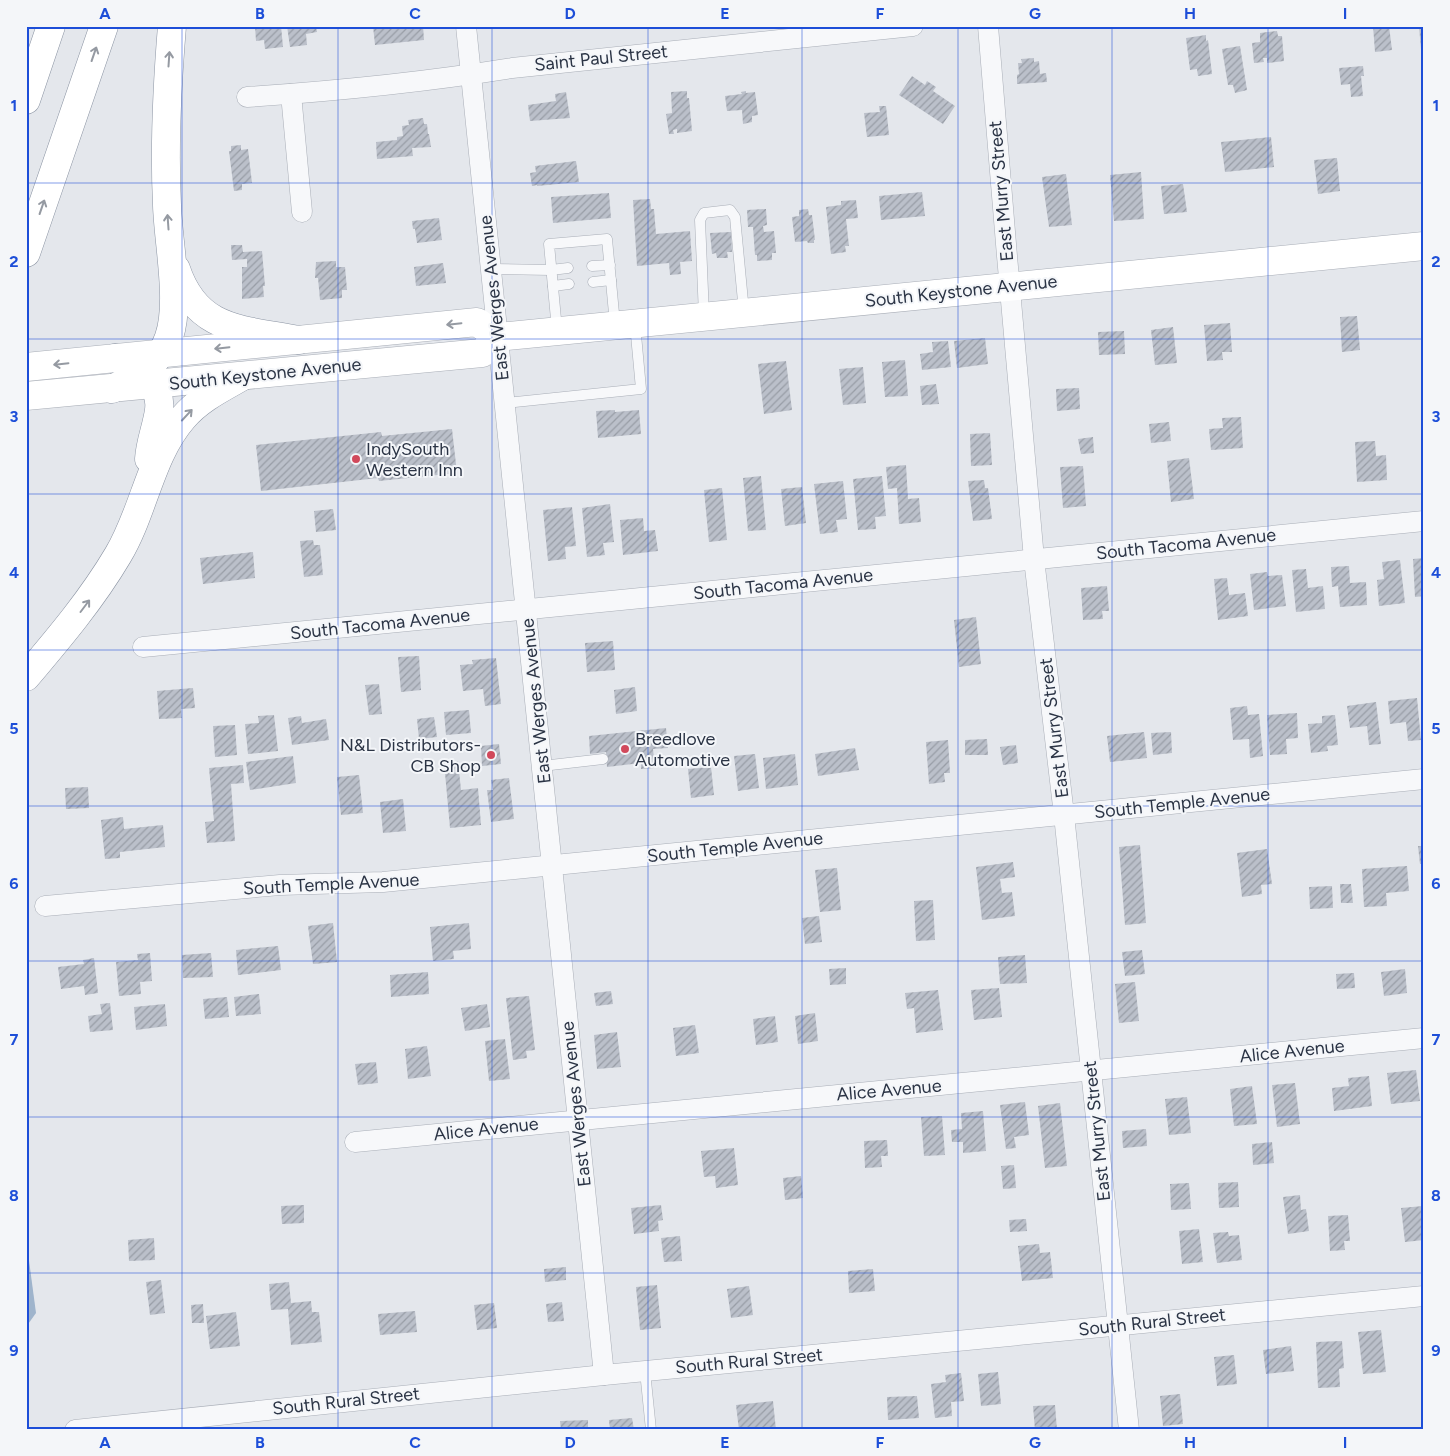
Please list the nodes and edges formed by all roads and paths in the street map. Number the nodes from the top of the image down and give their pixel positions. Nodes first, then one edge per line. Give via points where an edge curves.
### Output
1 (51, 26) edge
2 (104, 26) edge
3 (172, 26) edge
4 (466, 26) edge
5 (913, 26) edge
6 (988, 26) edge
7 (471, 74) junction
8 (291, 94) junction
9 (247, 97) dead end
10 (26, 100) edge
11 (302, 212) dead end
12 (1424, 246) edge
13 (171, 252) junction
14 (26, 254) edge
15 (610, 265) junction
16 (592, 266) dead end
17 (491, 268) junction
18 (568, 268) dead end
19 (551, 270) junction
20 (611, 280) junction
21 (592, 282) dead end
22 (569, 284) dead end
23 (553, 286) junction
24 (1009, 286) junction
25 (744, 313) junction
26 (704, 316) junction
27 (625, 324) junction
28 (557, 331) junction
29 (498, 337) junction
30 (299, 340) junction
31 (26, 367) edge
32 (152, 370) junction
33 (242, 376) junction
34 (26, 396) edge
35 (505, 403) junction
36 (147, 488) junction
37 (1424, 521) edge
38 (1034, 559) junction
39 (527, 609) junction
40 (143, 647) dead end
41 (26, 677) edge
42 (603, 759) dead end
43 (542, 766) junction
44 (1424, 779) edge
45 (1064, 814) junction
46 (552, 866) junction
47 (45, 906) dead end
48 (1424, 1038) edge
49 (1091, 1071) junction
50 (578, 1120) junction
51 (355, 1142) dead end
52 (1424, 1296) edge
53 (1118, 1326) junction
54 (645, 1371) junction
55 (604, 1375) junction
56 (75, 1430) edge
57 (80, 1430) edge
58 (651, 1430) edge
59 (1129, 1430) edge

1 - 10 main road
14 -> 2 main road
13 -> 3 main road via 165,141
4 - 7 street, East Werges Avenue
5 - 7 street, Saint Paul Street
6 - 24 street, East Murry Street
7 - 8 street, Saint Paul Street
7 - 17 street, East Werges Avenue
8 - 9 street, Saint Paul Street
8 - 11 street
12 - 24 main road, South Keystone Avenue
13 - 30 main road via 187,295 213,320
13 - 32 main road via 173,318 170,336
15 - 16 lane
15 - 19 lane via 607,239 558,243 549,244
15 - 20 lane
17 - 19 lane
17 - 29 street, East Werges Avenue
18 - 19 lane
19 - 23 lane
20 - 21 lane
20 - 27 lane
22 - 23 lane
23 - 28 lane
24 - 25 main road, South Keystone Avenue
24 - 38 street, East Murry Street
25 - 26 main road, South Keystone Avenue
25 - 26 lane via 735,217 726,210 704,213 700,220
26 - 27 main road, South Keystone Avenue
27 - 28 main road, South Keystone Avenue
27 - 35 lane via 641,389
28 - 29 main road, South Keystone Avenue
29 -> 30 main road, South Keystone Avenue via 477,322
29 - 33 main road, South Keystone Avenue via 482,353
29 - 35 street, East Werges Avenue
30 -> 32 main road, South Keystone Avenue
32 -> 31 main road, South Keystone Avenue via 115,358
32 - 33 main road, South Keystone Avenue
32 - 34 main road, South Keystone Avenue via 112,389
32 - 36 main road via 160,407 149,456
36 -> 33 main road via 163,450 183,418 207,397
35 - 39 street, East Werges Avenue
41 -> 36 main road via 100,586 127,538
37 - 38 street, South Tacoma Avenue
38 - 39 street, South Tacoma Avenue
38 - 45 street, East Murry Street
39 - 40 street, South Tacoma Avenue
39 - 43 street, East Werges Avenue
42 - 43 lane
43 - 46 street, East Werges Avenue
44 - 45 street, South Temple Avenue
45 - 46 street, South Temple Avenue
45 - 49 street, East Murry Street
46 - 47 street, South Temple Avenue via 383,882 280,885
46 - 50 street, East Werges Avenue
48 - 49 street, Alice Avenue
49 - 50 street, Alice Avenue
49 - 53 street, East Murry Street
50 - 51 street, Alice Avenue
50 - 55 street, East Werges Avenue
52 - 53 street, South Rural Street
53 - 54 street, South Rural Street
53 - 59 street, East Murry Street
54 - 55 street, South Rural Street
54 - 58 lane
55 - 57 street, South Rural Street
56 - 57 street, South Rural Street

